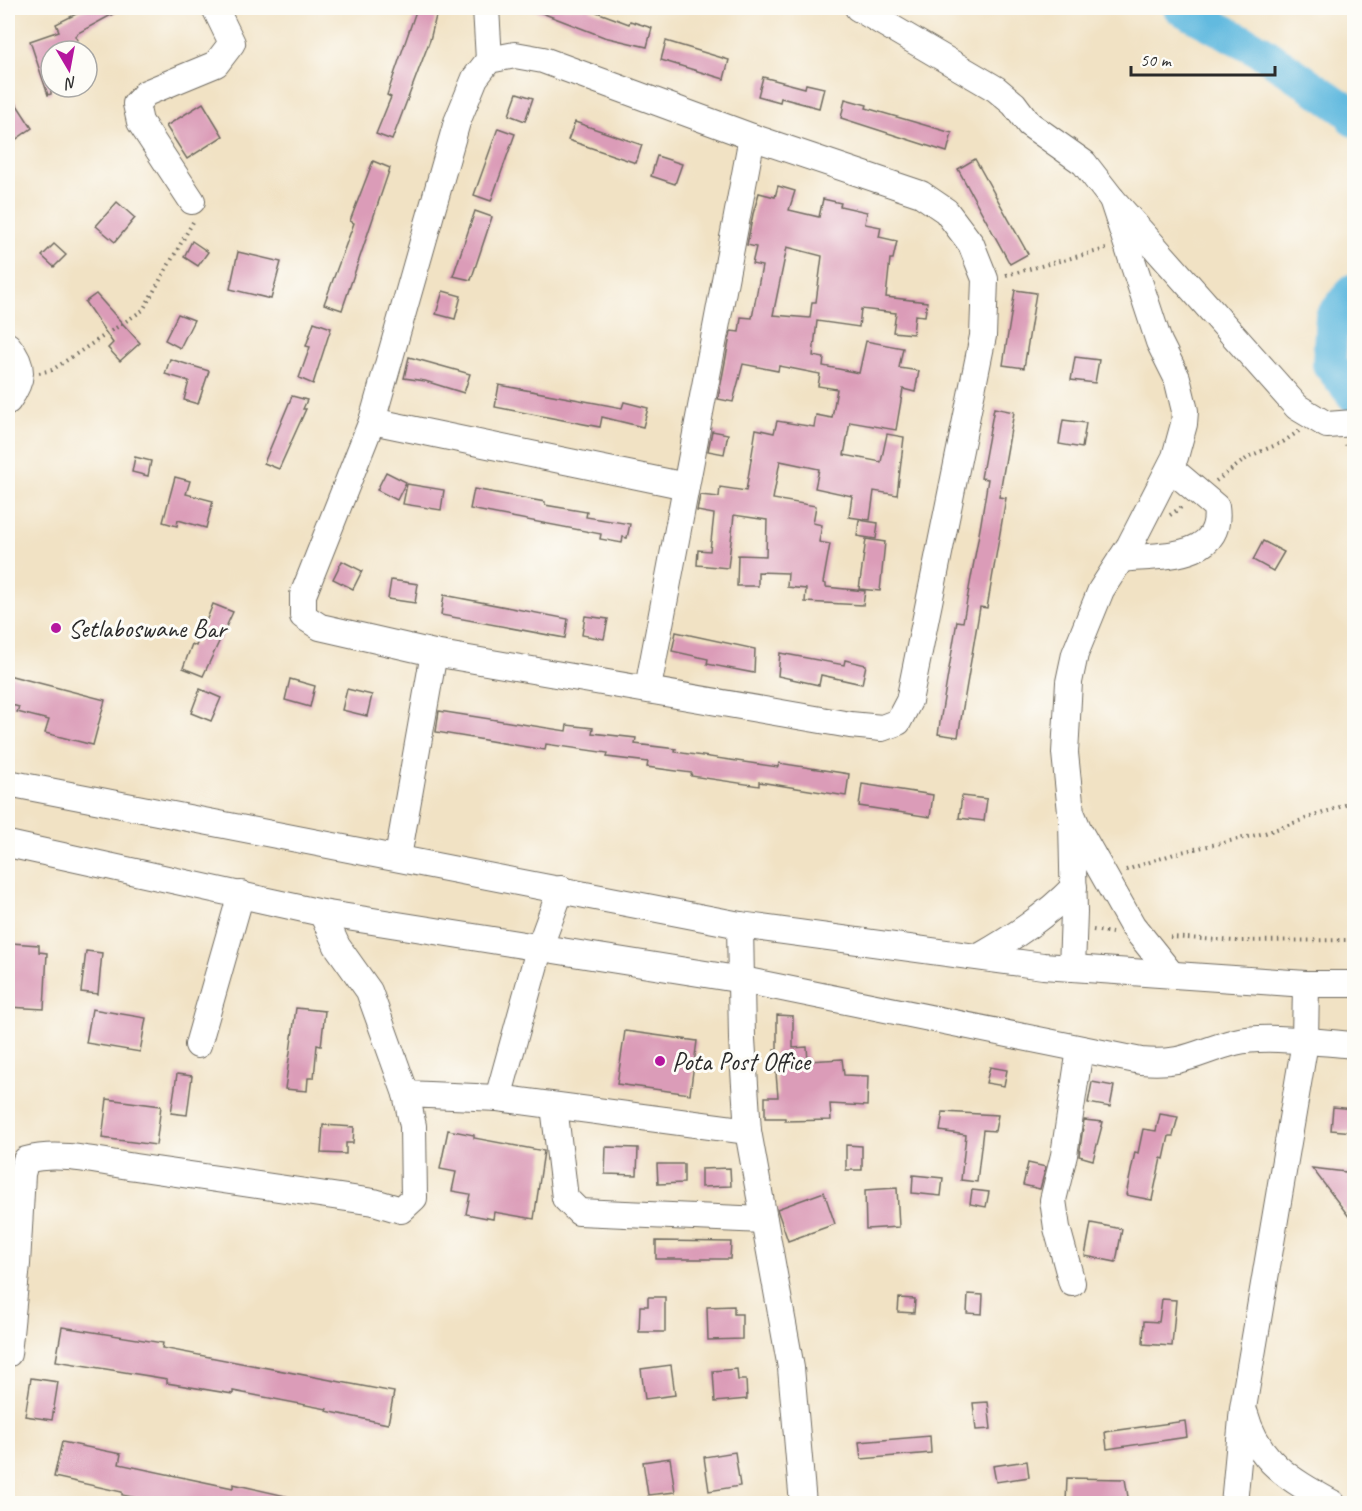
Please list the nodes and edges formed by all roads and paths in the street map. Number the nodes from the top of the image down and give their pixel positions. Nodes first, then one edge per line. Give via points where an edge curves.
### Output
1 (215, 8) edge
2 (486, 8) edge
3 (858, 8) edge
4 (489, 60) junction
5 (752, 137) junction
6 (1112, 199) junction
7 (192, 201) joint
8 (1126, 243) junction
9 (985, 279) junction
10 (8, 346) edge
11 (22, 377) junction
12 (8, 401) edge
13 (372, 421) junction
14 (1354, 423) edge
15 (1170, 468) junction
16 (686, 486) junction
17 (1121, 559) junction
18 (434, 653) junction
19 (648, 688) junction
20 (8, 783) edge
21 (1354, 802) edge
22 (1071, 812) junction
23 (8, 844) edge
24 (398, 857) junction
25 (1106, 876) junction
26 (1074, 887) junction
27 (561, 889) junction
28 (241, 894) junction
29 (322, 912) junction
30 (740, 925) junction
31 (1074, 927) junction
32 (1140, 935) junction
33 (1354, 940) edge
34 (540, 946) junction
35 (979, 957) junction
36 (1072, 968) junction
37 (1172, 975) junction
38 (742, 981) junction
39 (1306, 984) junction
40 (1354, 984) edge
41 (1305, 1042) junction
42 (198, 1045) dead end
43 (1354, 1045) edge
44 (1080, 1049) junction
45 (406, 1094) junction
46 (498, 1098) junction
47 (554, 1106) junction
48 (748, 1131) junction
49 (764, 1220) junction
50 (1072, 1283) dead end
51 (8, 1354) edge
52 (1243, 1408) junction
53 (804, 1503) edge
54 (1234, 1503) edge
55 (1322, 1503) edge
56 (1332, 1503) edge
57 (1354, 1503) edge

1 - 7 street via 232,43 216,64 146,93 136,104 140,122
2 - 4 street
3 - 6 street via 996,89 1029,124 1084,163
4 - 5 street via 515,55 543,60
4 - 13 street via 475,78 457,122
5 - 9 street via 921,194 946,211 971,244
5 - 16 street
6 - 8 street
6 - 14 street via 1297,407 1327,425
7 - 11 path via 195,219 142,310 52,370
8 - 9 path via 1033,270
8 - 15 street via 1159,342 1177,378 1185,411
9 - 19 street via 983,336 909,702 898,723 882,728 850,725
10 - 11 street via 20,363
11 - 12 street
13 - 16 street
13 - 18 street via 303,595 303,616 320,627
15 - 17 street
15 - 17 street via 1216,507 1218,522 1213,535 1207,543 1192,550
16 - 19 street
17 - 22 street via 1101,590 1087,623 1069,682 1065,753
18 - 19 street
18 - 24 street
20 - 24 street
21 - 25 path via 1266,833 1177,853
22 - 25 street
22 - 26 street
23 - 28 street
24 - 27 street
25 - 32 street
26 - 31 street
26 - 35 street via 1050,912
27 - 30 street
27 - 34 street
28 - 29 street
28 - 42 street
29 - 34 street
29 - 45 street via 337,946 369,991
30 - 35 street
30 - 38 street
31 - 32 path
31 - 36 street
32 - 33 path via 1236,942
32 - 37 street
34 - 38 street
34 - 46 street
35 - 36 street
36 - 37 street
37 - 39 street
38 - 44 street
38 - 48 street
39 - 40 street
39 - 41 street
41 - 43 street
41 - 44 street via 1235,1042 1179,1062 1157,1063
41 - 52 street
44 - 50 street via 1053,1200
45 - 46 street
45 - 51 street via 413,1126 414,1198 401,1210 374,1202 152,1169 41,1156 26,1160
46 - 47 street
47 - 48 street
47 - 49 street via 565,1198 579,1212
48 - 49 street
49 - 53 street via 791,1368
52 - 54 street
52 - 56 street via 1251,1436 1274,1467
55 - 56 street
56 - 57 street

